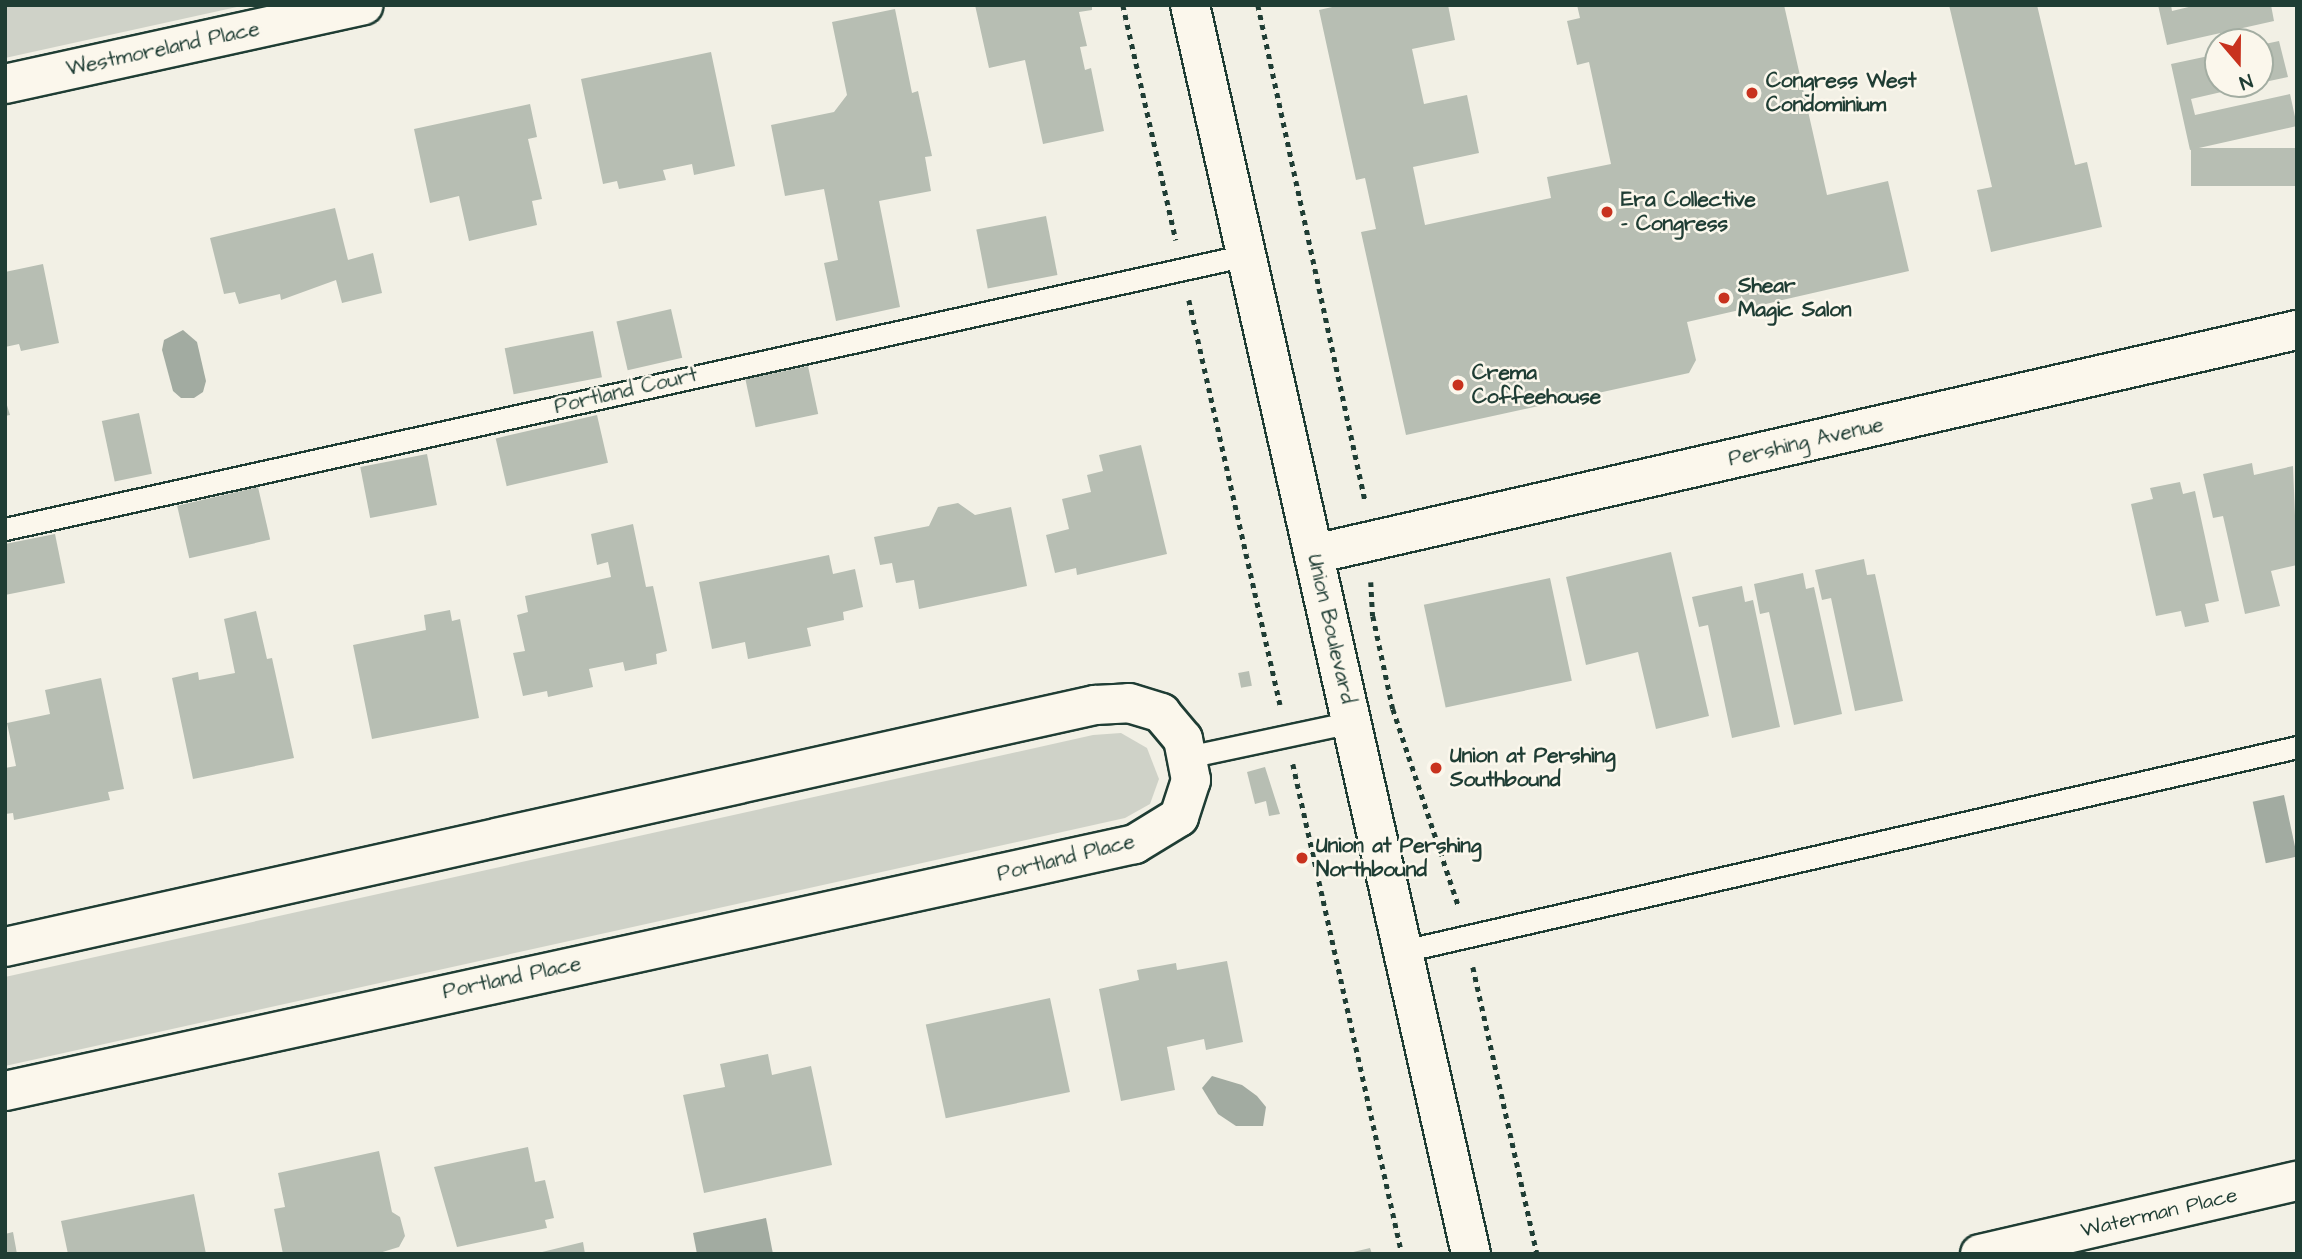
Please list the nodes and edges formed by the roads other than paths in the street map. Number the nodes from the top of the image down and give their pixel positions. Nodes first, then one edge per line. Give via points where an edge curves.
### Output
1 (363, 5) edge
2 (1190, 5) edge
3 (5, 83) edge
4 (1247, 255) junction
5 (2297, 330) edge
6 (5, 529) edge
7 (1314, 554) junction
8 (1352, 722) junction
9 (2297, 747) edge
10 (1187, 757) junction
11 (5, 947) edge
12 (1403, 951) junction
13 (5, 1091) edge
14 (2297, 1181) edge
15 (1471, 1254) edge
16 (1980, 1254) edge

1 - 3 street, Westmoreland Place
2 - 4 street, Union Boulevard
4 - 6 lane, Portland Court
4 - 7 street, Union Boulevard
5 - 7 street, Pershing Avenue
7 - 8 street, Union Boulevard
8 - 10 lane
8 - 12 street, Union Boulevard
9 - 12 lane
10 - 11 street, Portland Place via 1183,739 1161,713 1129,702 1095,705
10 - 13 street, Portland Place via 1191,780 1179,817 1135,844
12 - 15 street, Union Boulevard
14 - 16 street, Waterman Place

